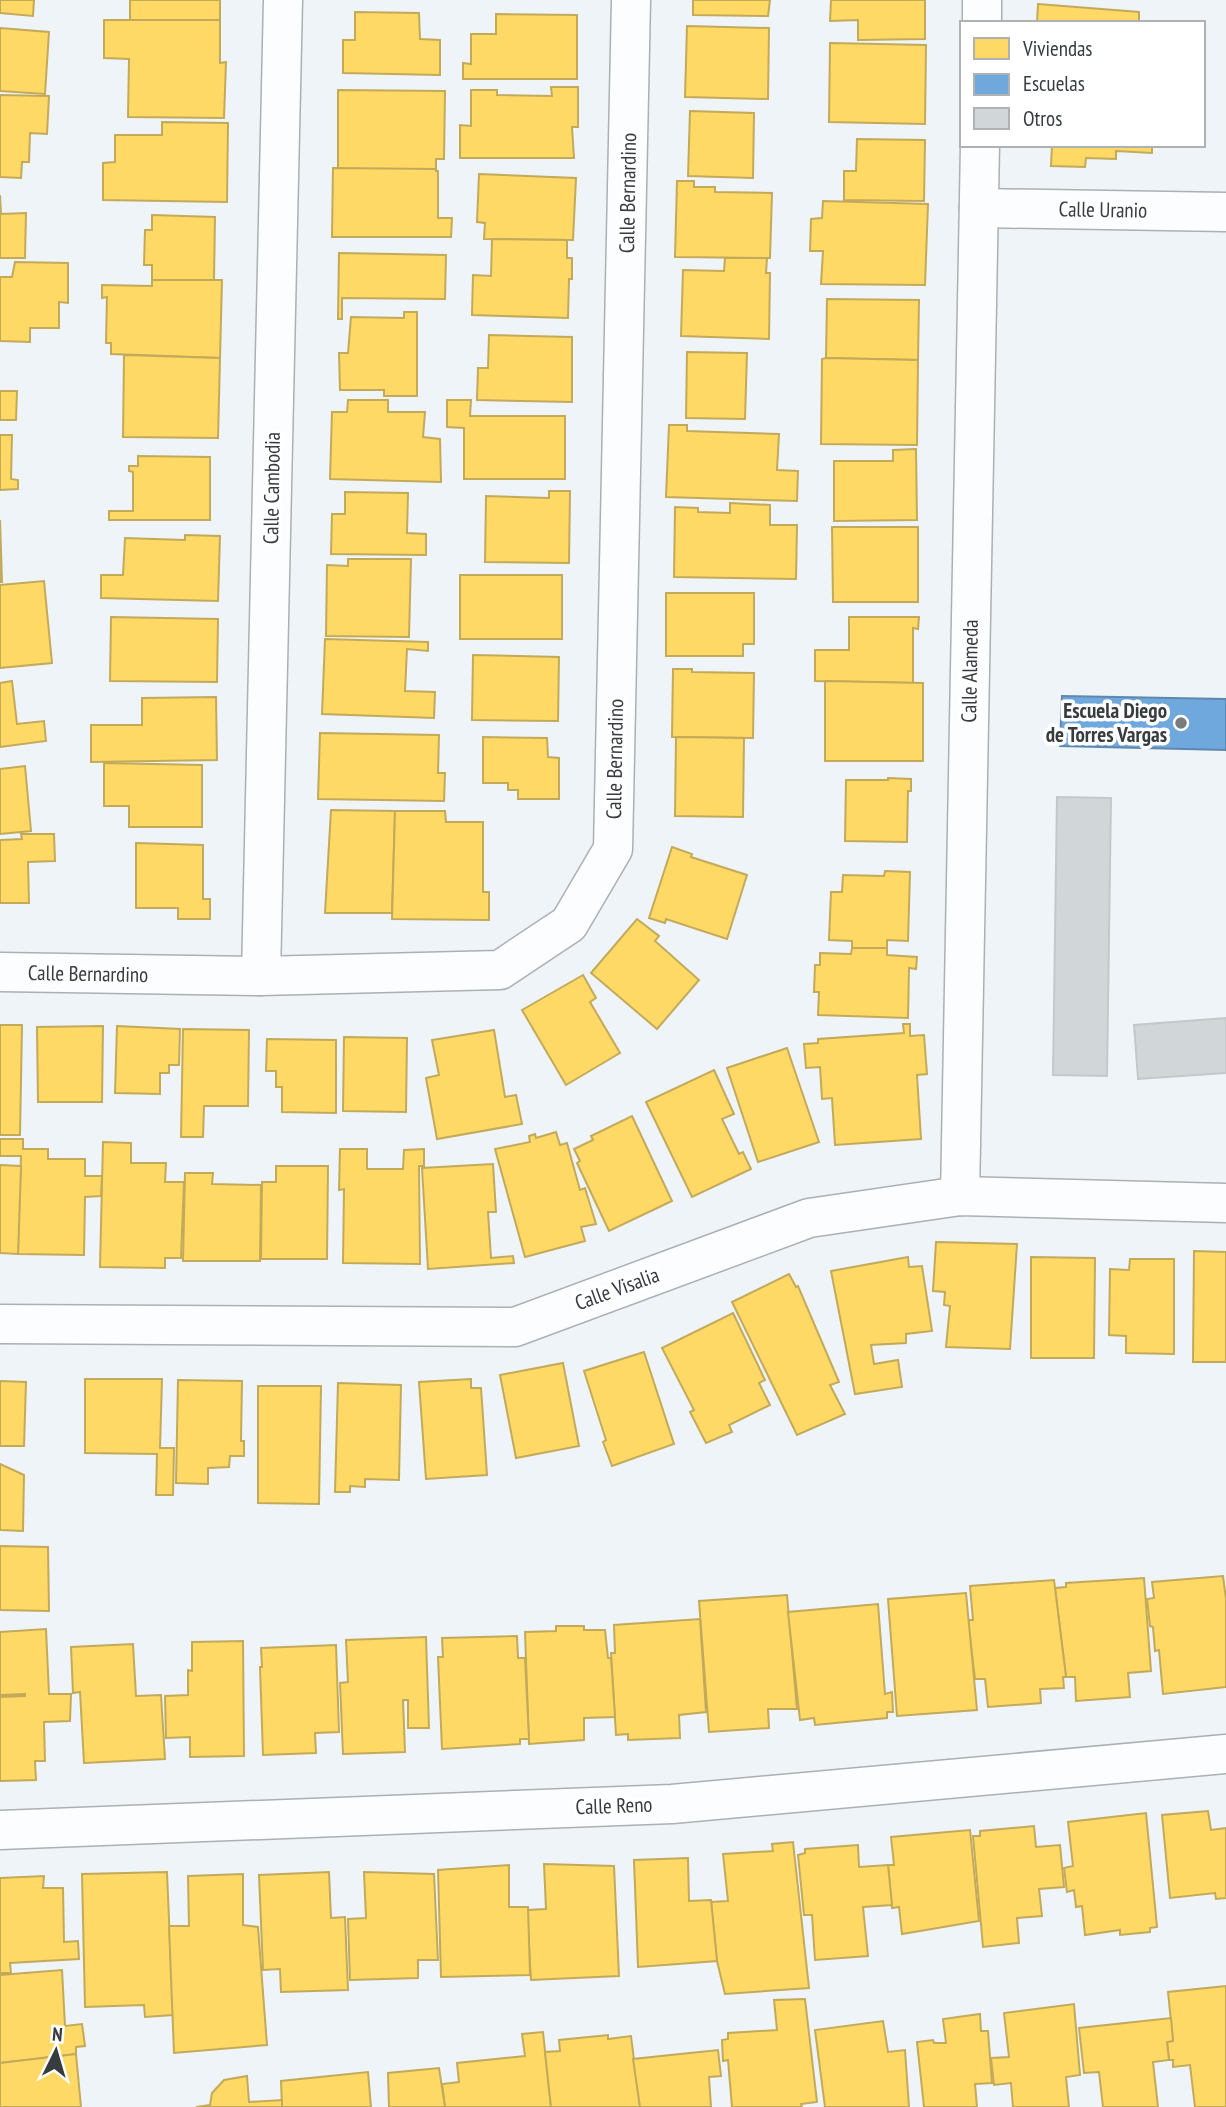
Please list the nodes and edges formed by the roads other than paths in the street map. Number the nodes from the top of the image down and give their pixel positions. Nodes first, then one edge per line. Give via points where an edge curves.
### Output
1 (283, 0) edge
2 (631, 0) edge
3 (982, 0) edge
4 (982, 21) edge
5 (980, 147) edge
6 (979, 208) junction
7 (1226, 212) edge
8 (0, 972) edge
9 (261, 976) junction
10 (960, 1196) junction
11 (1226, 1203) edge
12 (0, 1324) edge
13 (1226, 1754) edge
14 (0, 1830) edge

1 - 9 street, Calle Cambodia
2 - 9 street, Calle Bernardino via 613,849 569,924 500,970
3 - 4 street
5 - 6 street, Calle Alameda
6 - 7 street, Calle Uranio
6 - 10 street, Calle Alameda
8 - 9 street, Calle Bernardino
10 - 11 street, Calle Visalia
10 - 12 street, Calle Visalia via 809,1218 515,1327
13 - 14 street, Calle Reno via 672,1804

